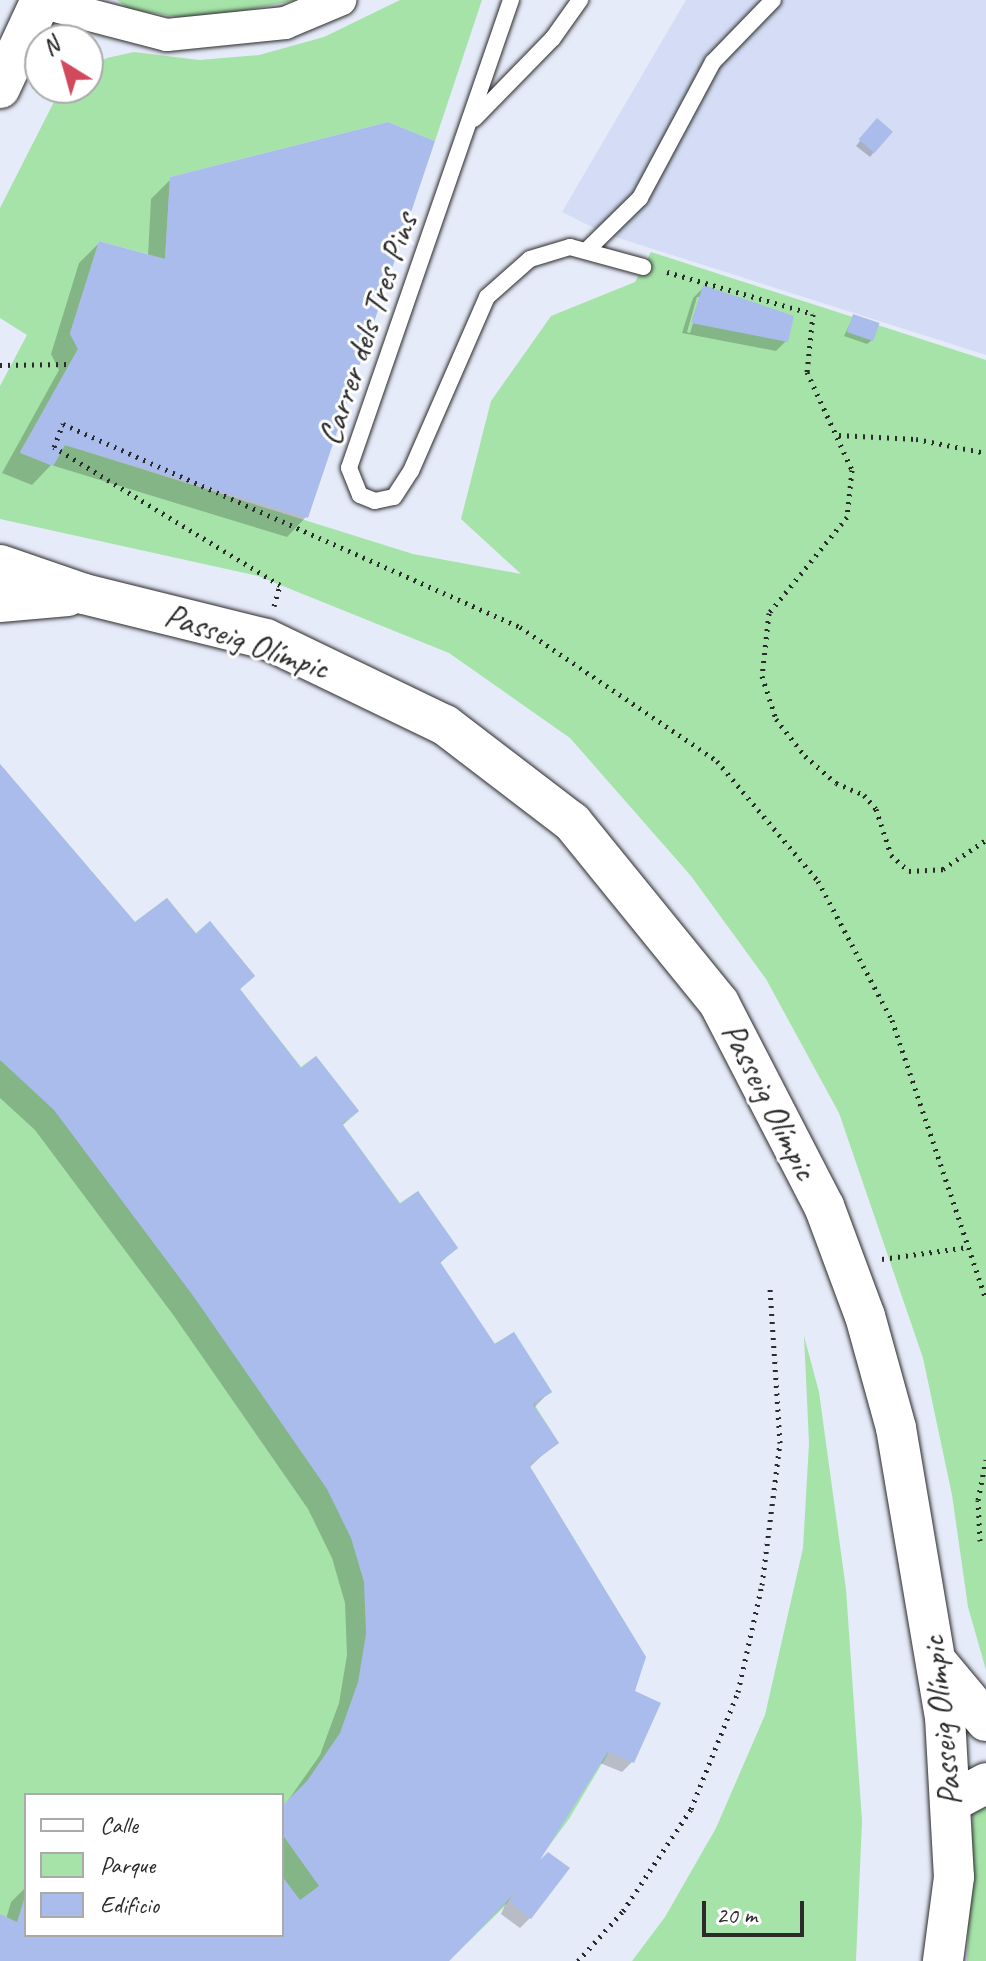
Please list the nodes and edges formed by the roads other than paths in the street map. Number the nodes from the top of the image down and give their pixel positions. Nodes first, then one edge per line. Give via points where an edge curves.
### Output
1 (340, 0) edge
2 (511, 0) edge
3 (580, 0) edge
4 (773, 0) edge
5 (40, 1) edge
6 (0, 88) edge
7 (470, 124) junction
8 (586, 251) junction
9 (643, 267) road end
10 (0, 565) edge
11 (84, 594) junction
12 (0, 602) edge
13 (936, 1661) junction
14 (986, 1721) edge
15 (986, 1783) edge
16 (951, 1802) junction
17 (943, 1961) edge

1 - 5 street via 285,23 167,35
2 - 7 lane, Carrer dels Tres Pins
3 - 7 lane via 553,38
4 - 8 lane via 713,62 640,198
5 - 6 street
7 - 8 lane, Carrer dels Tres Pins via 349,468 360,495 375,501 394,497 411,471 487,297 530,259 570,247
8 - 9 lane, Carrer dels Tres Pins
10 - 11 street
11 - 12 street
11 - 13 street, Passeig Olímpic via 266,639 445,725 572,822 719,1003 824,1206 847,1267 896,1428
13 - 14 street
13 - 16 street, Passeig Olímpic
15 - 16 street
16 - 17 street, Passeig Olímpic via 954,1877

